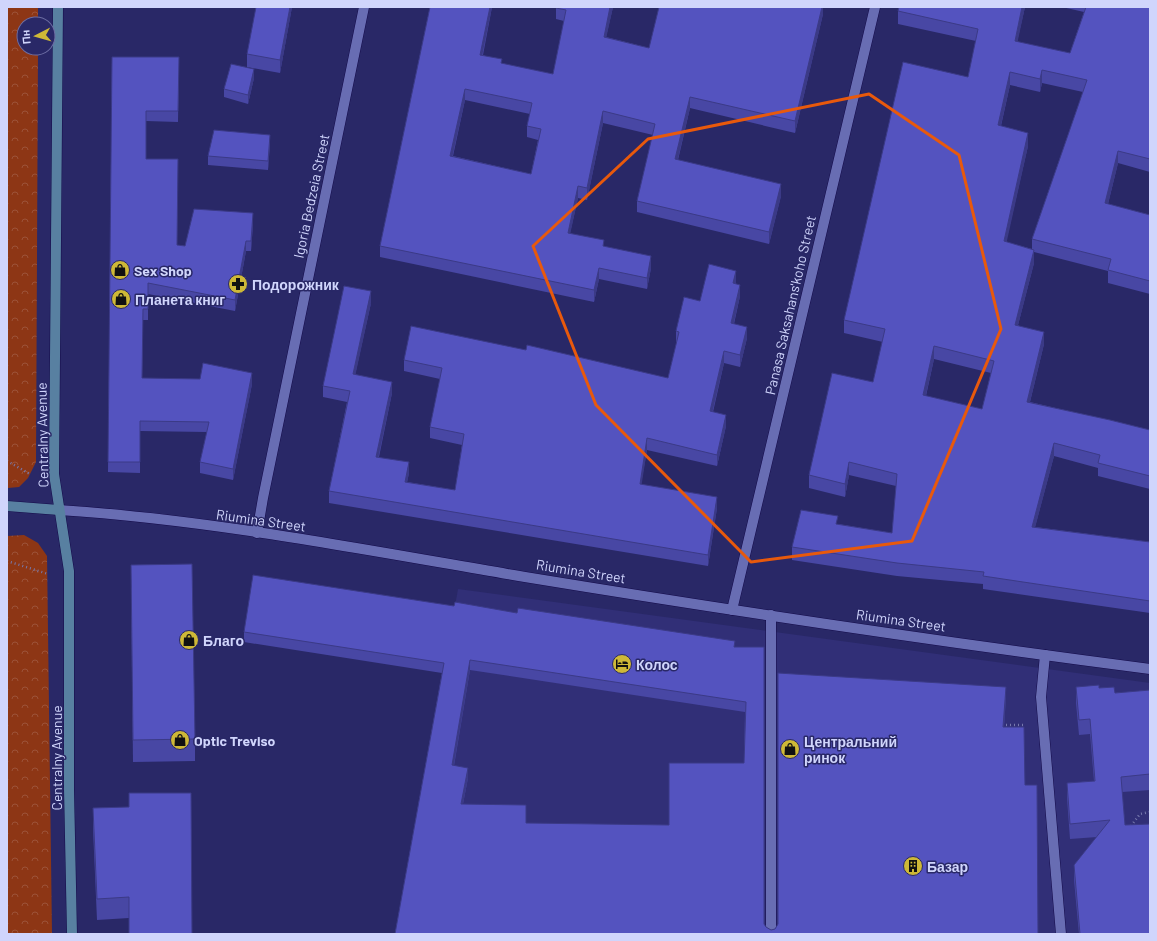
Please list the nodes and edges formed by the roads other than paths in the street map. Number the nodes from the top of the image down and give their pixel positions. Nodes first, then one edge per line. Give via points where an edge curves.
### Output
1 (58, 7) edge
2 (364, 7) edge
3 (875, 7) edge
4 (7, 506) edge
5 (60, 510) junction
6 (257, 532) junction
7 (732, 610) junction
8 (771, 615) junction
9 (1045, 655) junction
10 (1150, 669) edge
11 (72, 934) edge
12 (771, 934) edge
13 (1061, 934) edge

1 - 5 main road, Centralny Avenue via 54,474
2 - 6 street, Igoria Bedzeia Street
3 - 7 street, Panasa Saksahans'koho Street
4 - 5 main road, Riumina Street
5 - 6 street, Riumina Street via 105,513
5 - 11 main road, Centralny Avenue via 69,571
6 - 7 street, Riumina Street
7 - 8 street, Riumina Street
8 - 9 street, Riumina Street
8 - 12 street
9 - 10 street, Riumina Street
9 - 13 street via 1041,697

